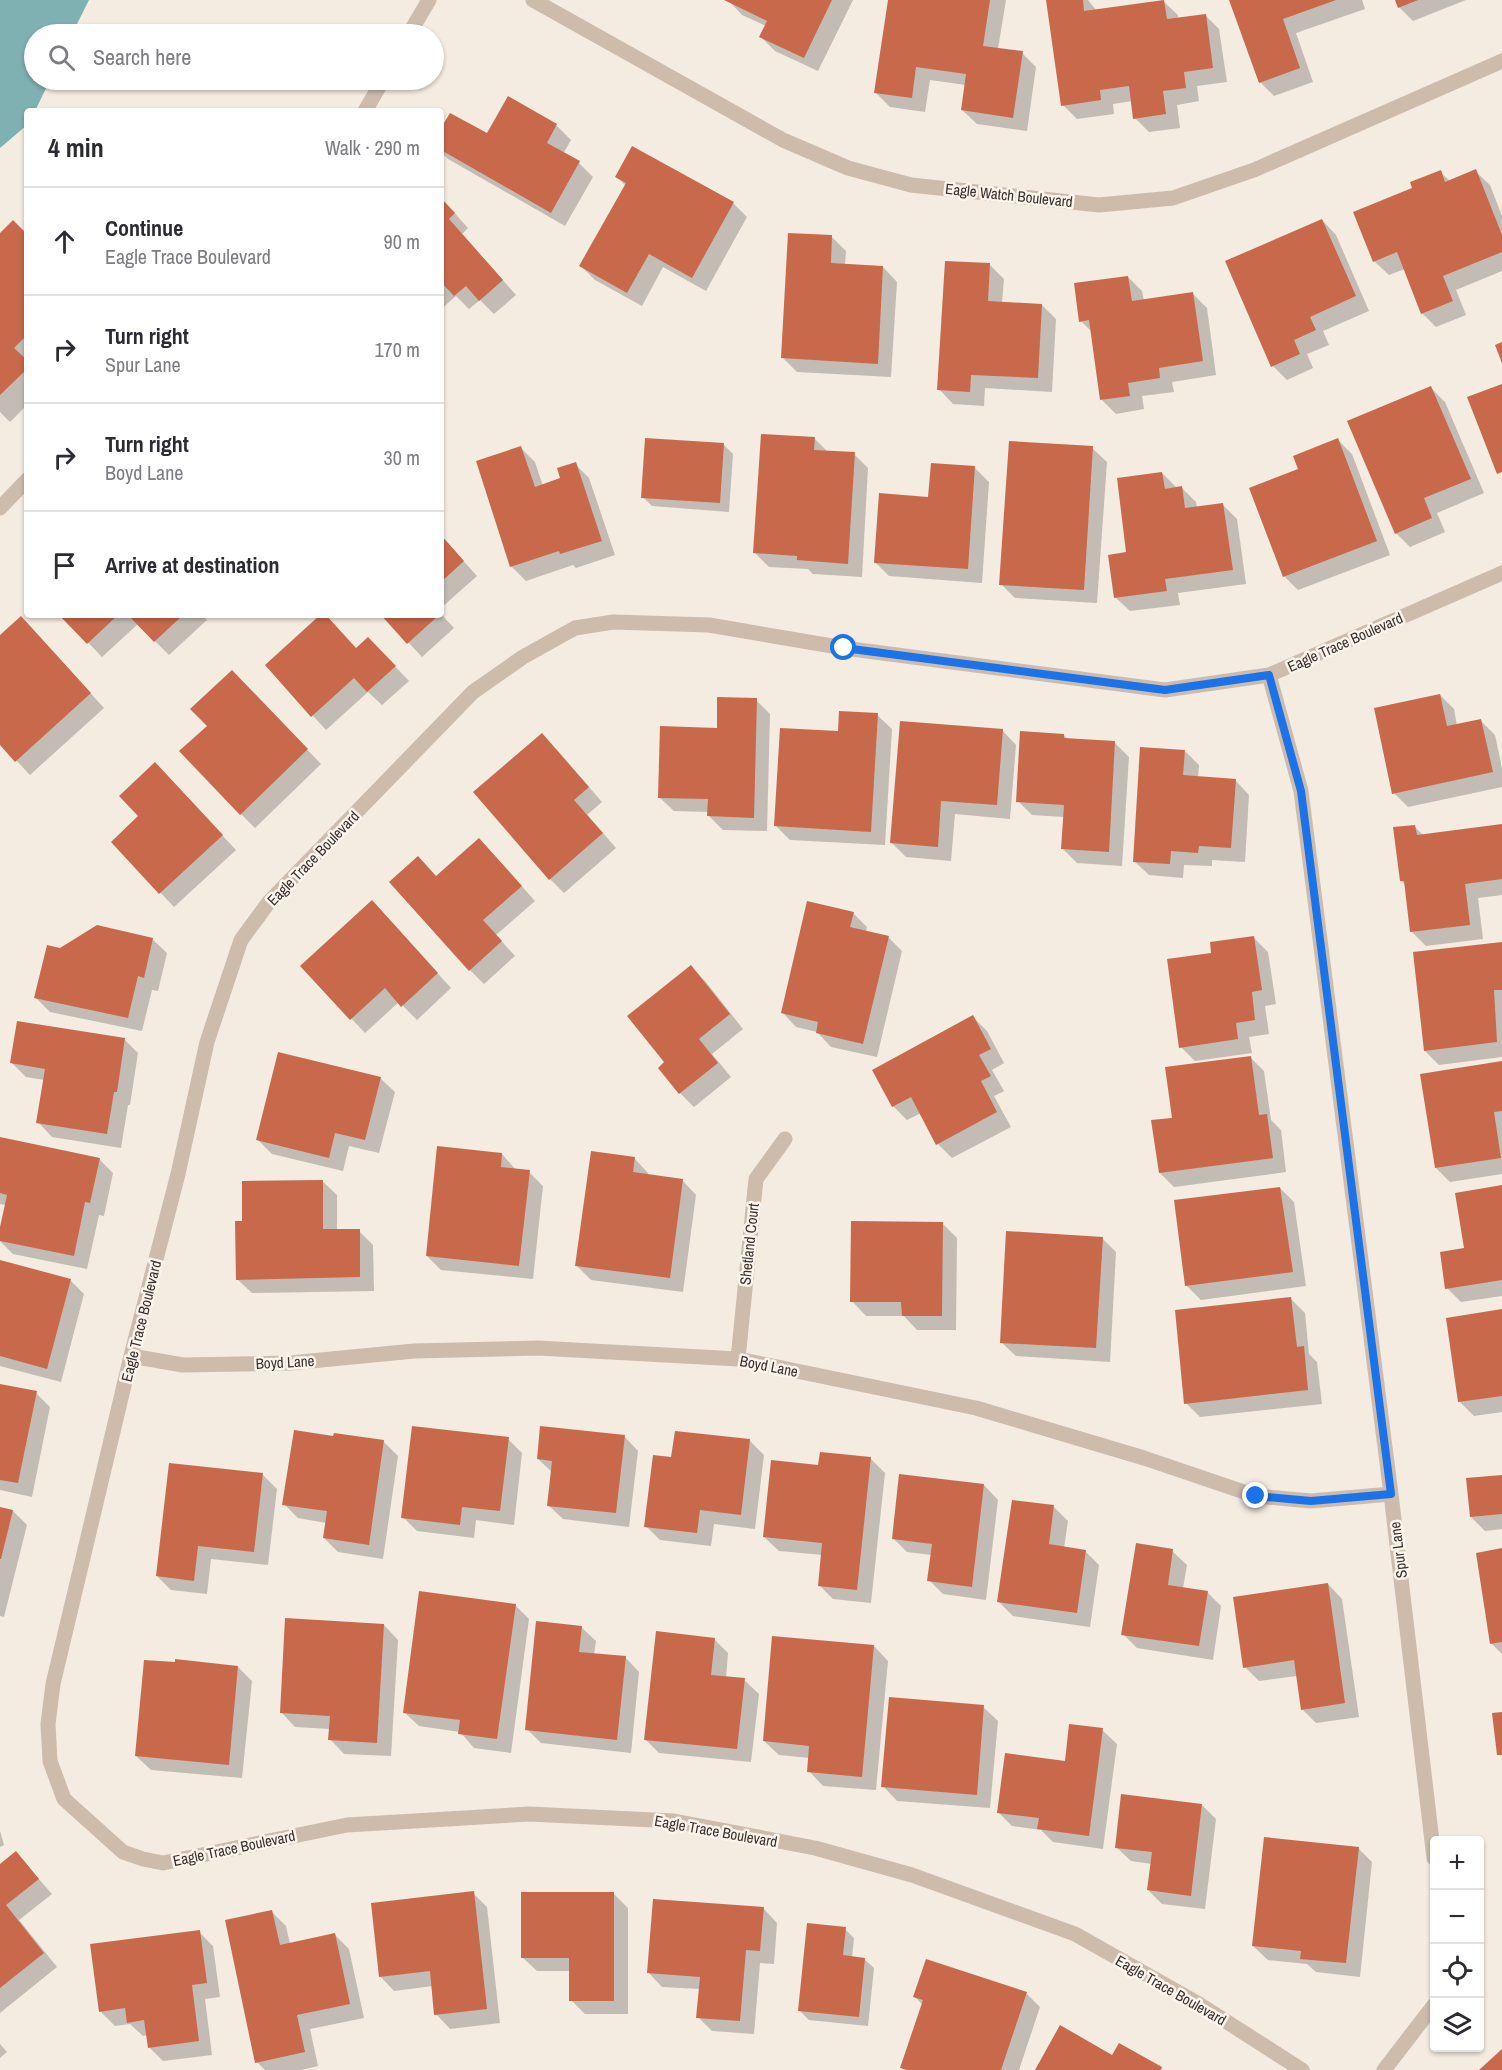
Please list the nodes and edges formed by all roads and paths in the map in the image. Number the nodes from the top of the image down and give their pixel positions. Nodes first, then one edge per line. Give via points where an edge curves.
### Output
1 (429, 0) edge
2 (533, 0) edge
3 (415, 24) edge
4 (1502, 61) edge
5 (377, 90) edge
6 (367, 108) edge
7 (24, 483) edge
8 (0, 508) edge
9 (1502, 573) edge
10 (1269, 675) junction
11 (785, 1139) dead end
12 (131, 1356) junction
13 (738, 1359) junction
14 (1391, 1494) junction
15 (1431, 1836) edge
16 (1430, 2011) edge
17 (1302, 2070) edge
18 (1384, 2070) edge

1 - 3 street
2 - 4 street, Eagle Watch Boulevard via 783,140 848,168 911,185 1099,205 1173,198 1254,170
5 - 6 street
7 - 8 street
9 - 10 street, Eagle Trace Boulevard
10 - 12 street, Eagle Trace Boulevard via 1165,690 844,648 709,625 613,622 576,628 523,657 473,692 269,902 241,940 207,1042
10 - 14 street, Spur Lane via 1301,791
11 - 13 street, Shetland Court via 756,1179
12 - 13 street, Boyd Lane via 183,1365 279,1364 414,1351 538,1348
12 - 17 street, Eagle Trace Boulevard via 53,1684 48,1724 50,1761 64,1799 123,1852 163,1863 347,1825 518,1815 674,1821 815,1848 912,1875 1075,1934 1198,2004
13 - 14 street, Boyd Lane via 976,1408 1256,1496 1311,1501
14 - 15 street, Spur Lane
16 - 18 street

